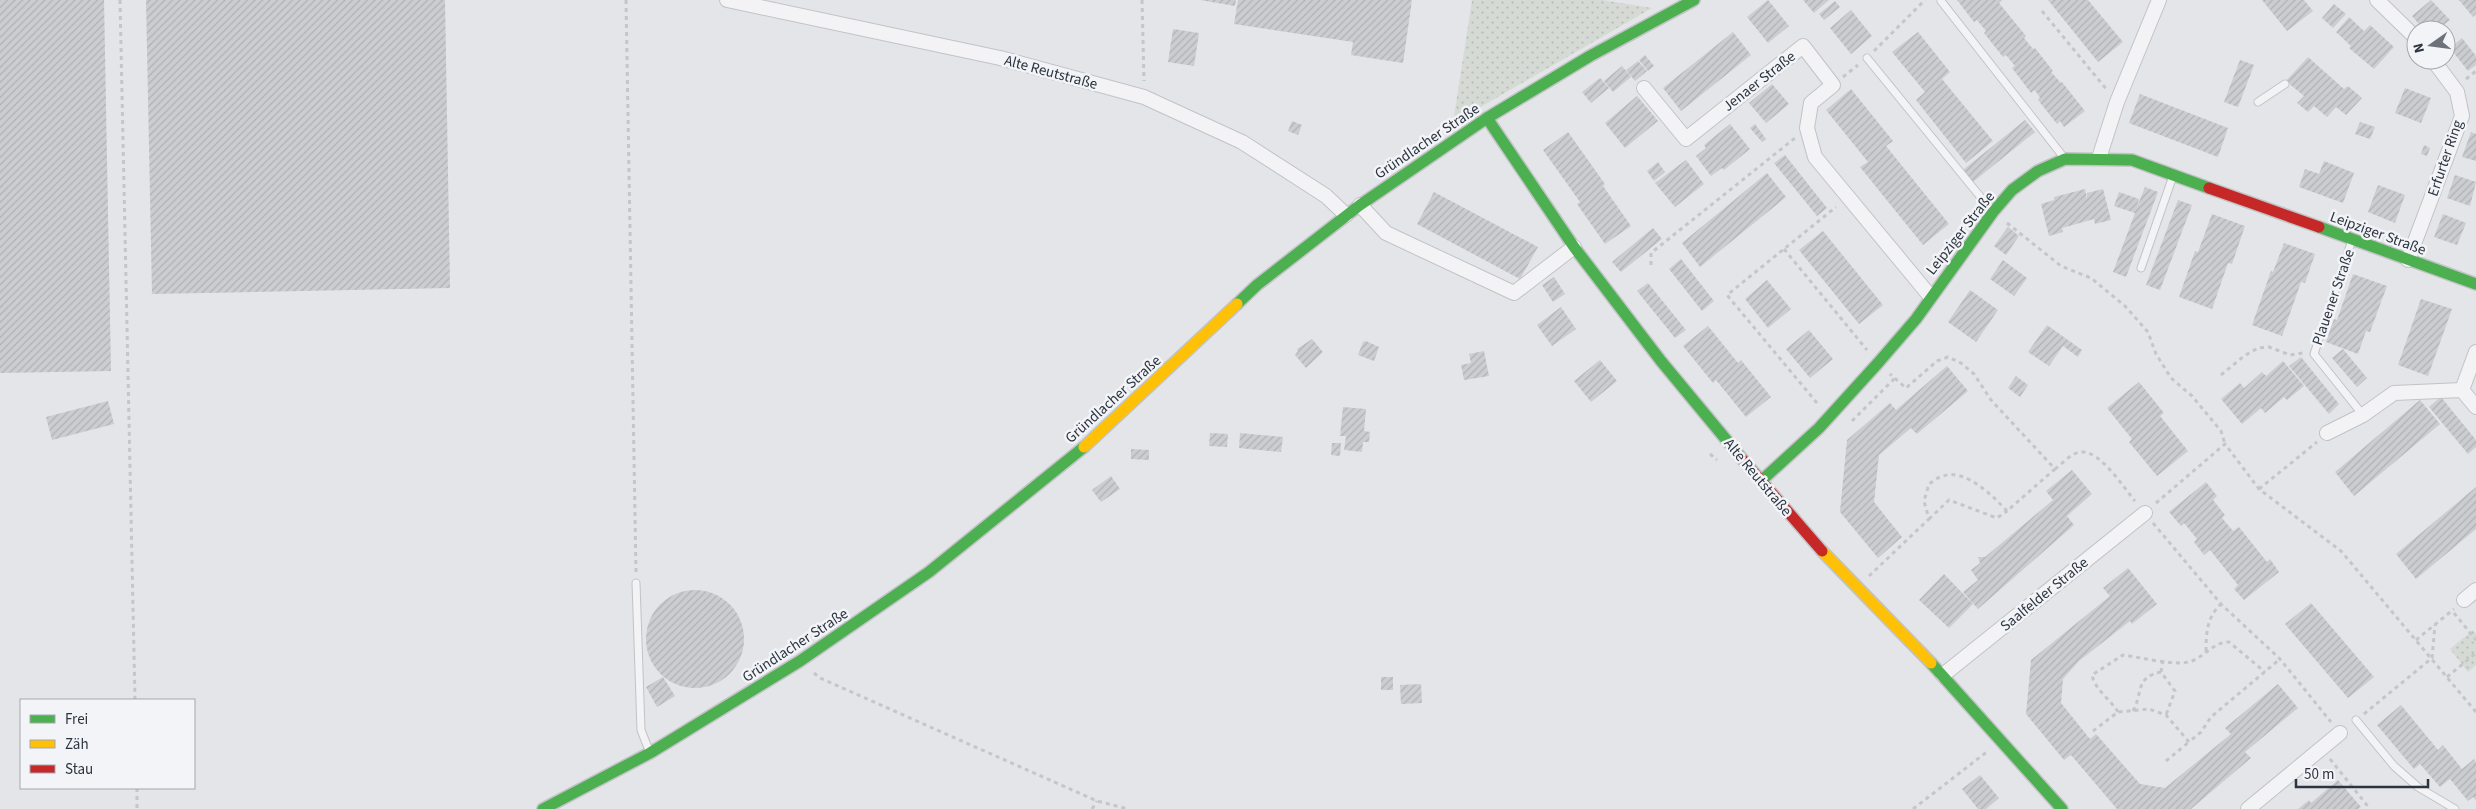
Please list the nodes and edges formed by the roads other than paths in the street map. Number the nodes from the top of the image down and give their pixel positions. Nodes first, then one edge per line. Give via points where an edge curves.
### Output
1 (727, 0) edge
2 (1694, 0) edge
3 (2159, 0) edge
4 (2377, 0) edge
5 (1941, 1) dead end
6 (2406, 28) edge
7 (1867, 58) road end
8 (2440, 70) edge
9 (2285, 84) dead end
10 (1644, 88) dead end
11 (2258, 102) dead end
12 (1487, 118) junction
13 (2098, 158) junction
14 (2065, 159) junction
15 (2174, 175) junction
16 (1360, 205) junction
17 (1993, 212) junction
18 (1346, 215) junction
19 (2352, 240) junction
20 (1574, 247) junction
21 (2408, 260) junction
22 (2141, 268) dead end
23 (2476, 284) edge
24 (1930, 296) junction
25 (2476, 352) edge
26 (2462, 390) junction
27 (2476, 407) edge
28 (2363, 415) junction
29 (2327, 433) road end
30 (1761, 481) junction
31 (2145, 513) road end
32 (636, 583) road end
33 (2476, 590) edge
34 (2464, 600) road end
35 (1943, 675) junction
36 (2356, 720) road end
37 (2340, 733) road end
38 (650, 753) junction
39 (546, 808) edge
40 (2062, 809) edge
41 (2248, 809) edge
42 (2456, 809) edge

1 - 18 street, Alte Reutstraße via 1000,58 1144,97 1242,142 1326,196
2 - 12 main road, Gründlacher Straße via 1590,56
3 - 13 street
4 - 6 street
5 - 14 lane
7 - 17 lane
8 - 21 street, Erfurter Ring via 2457,92 2462,116
9 - 11 lane
10 - 24 street, Jenaer Straße via 1686,139 1803,46 1833,85 1811,103 1807,128 1815,157
12 - 16 main road, Gründlacher Straße
12 - 20 main road, Alte Reutstraße
13 - 14 main road, Leipziger Straße
13 - 15 main road, Leipziger Straße via 2132,160
14 - 17 main road, Leipziger Straße via 2038,171 2012,190
15 - 19 main road, Leipziger Straße
15 - 22 lane
16 - 18 main road, Gründlacher Straße
16 - 20 street via 1386,233 1514,293
17 - 24 main road, Leipziger Straße
18 - 38 main road, Gründlacher Straße via 1257,285 1096,438 929,572 800,661
19 - 21 main road, Leipziger Straße
19 - 28 lane, Plauener Straße via 2314,354
20 - 30 main road, Alte Reutstraße via 1661,361
21 - 23 main road, Leipziger Straße
24 - 30 main road, Leipziger Straße via 1916,319 1829,417
25 - 26 street
26 - 27 street
26 - 28 street via 2394,393
28 - 29 street
30 - 35 main road, Alte Reutstraße via 1804,533
31 - 35 street, Saalfelder Straße
32 - 38 lane via 641,730
33 - 34 street
35 - 40 main road, Alte Reutstraße
36 - 42 lane via 2394,766 2418,787
37 - 41 street
38 - 39 main road, Gründlacher Straße

